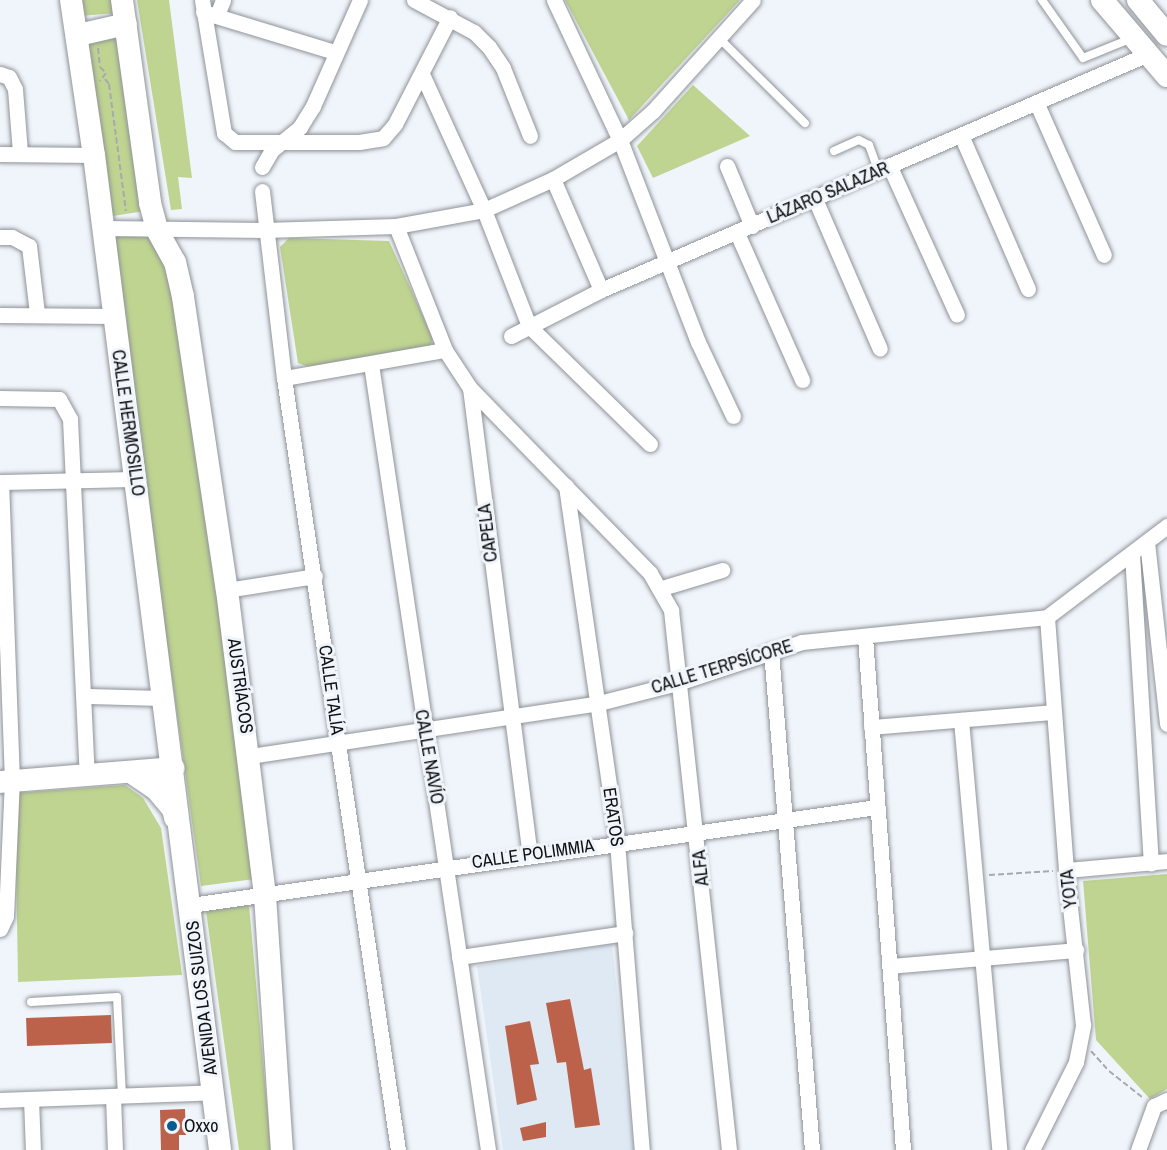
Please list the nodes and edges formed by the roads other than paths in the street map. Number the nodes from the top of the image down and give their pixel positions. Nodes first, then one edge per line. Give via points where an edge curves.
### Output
1 (71, 0) edge
2 (122, 0) edge
3 (223, 0) edge
4 (360, 0) edge
5 (414, 0) edge
6 (554, 0) edge
7 (753, 0) edge
8 (1042, 0) edge
9 (1102, 0) edge
10 (1138, 0) edge
11 (207, 9) edge
12 (450, 17) junction
13 (126, 24) junction
14 (78, 35) junction
15 (1167, 35) edge
16 (719, 38) junction
17 (1141, 46) junction
18 (335, 52) junction
19 (0, 74) edge
20 (422, 74) junction
21 (1167, 75) edge
22 (1037, 104) junction
23 (805, 123) dead end
24 (961, 135) junction
25 (530, 136) dead end
26 (620, 140) junction
27 (285, 141) junction
28 (834, 151) dead end
29 (20, 153) junction
30 (0, 154) edge
31 (94, 155) junction
32 (262, 166) dead end
33 (727, 166) dead end
34 (884, 169) junction
35 (553, 179) junction
36 (261, 191) dead end
37 (815, 200) junction
38 (484, 210) junction
39 (396, 226) junction
40 (752, 226) junction
41 (104, 228) junction
42 (157, 230) junction
43 (264, 230) junction
44 (737, 233) junction
45 (0, 237) edge
46 (1104, 255) dead end
47 (668, 264) junction
48 (1028, 289) dead end
49 (601, 291) junction
50 (37, 314) junction
51 (0, 315) edge
52 (957, 315) dead end
53 (114, 316) junction
54 (529, 326) junction
55 (511, 336) dead end
56 (880, 349) dead end
57 (445, 350) junction
58 (371, 364) junction
59 (284, 378) junction
60 (802, 380) dead end
61 (470, 388) junction
62 (0, 398) edge
63 (732, 416) dead end
64 (650, 444) dead end
65 (75, 478) junction
66 (136, 479) junction
67 (0, 482) edge
68 (566, 486) junction
69 (1167, 526) edge
70 (1147, 542) junction
71 (1132, 554) junction
72 (722, 570) dead end
73 (315, 576) junction
74 (662, 588) junction
75 (227, 590) junction
76 (1047, 617) junction
77 (865, 637) junction
78 (771, 651) junction
79 (681, 682) junction
80 (87, 696) junction
81 (3, 697) edge
82 (164, 698) junction
83 (595, 704) junction
84 (1053, 712) junction
85 (510, 715) junction
86 (961, 720) junction
87 (1167, 724) edge
88 (872, 727) junction
89 (423, 729) junction
90 (338, 741) junction
91 (250, 756) junction
92 (173, 768) junction
93 (132, 773) junction
94 (87, 774) junction
95 (6, 782) edge
96 (876, 807) junction
97 (787, 821) junction
98 (697, 835) junction
99 (617, 842) junction
100 (182, 846) junction
101 (530, 855) junction
102 (1167, 861) edge
103 (1150, 863) junction
104 (448, 867) junction
105 (1066, 870) junction
106 (357, 884) junction
107 (265, 896) junction
108 (191, 905) junction
109 (0, 929) edge
110 (625, 933) junction
111 (1076, 950) junction
112 (459, 957) junction
113 (980, 960) junction
114 (890, 966) junction
115 (31, 1002) dead end
116 (214, 1092) junction
117 (118, 1096) junction
118 (31, 1099) junction
119 (0, 1100) edge
120 (1161, 1103) edge
121 (33, 1150) edge
122 (115, 1150) edge
123 (220, 1150) edge
124 (282, 1150) edge
125 (398, 1150) edge
126 (488, 1150) edge
127 (642, 1150) edge
128 (729, 1150) edge
129 (812, 1150) edge
130 (903, 1150) edge
131 (999, 1150) edge
132 (1032, 1150) edge
133 (1138, 1150) edge

1 - 14 street, CALLE HERMOSILLO
2 - 13 street
3 - 11 street
4 - 18 street
5 - 12 street
6 - 26 street
7 - 16 street
8 - 17 lane via 1083,58
9 - 17 street
10 - 15 street
11 - 18 street
11 - 27 street via 228,139
12 - 20 street
12 - 25 street via 489,47 503,68
13 - 14 street
13 - 42 street via 138,131
14 - 31 street, CALLE HERMOSILLO
16 - 23 lane
16 - 26 street via 653,111
17 - 21 street
17 - 22 street, LÁZARO SALAZAR
18 - 27 street via 314,106
19 - 29 street via 9,77 15,89
20 - 27 street via 383,138 359,142
20 - 38 street
22 - 24 street, LÁZARO SALAZAR
22 - 46 street
24 - 34 street, LÁZARO SALAZAR
24 - 48 street
26 - 35 street
26 - 47 street
27 - 32 street via 272,150
28 - 34 lane via 859,140 869,145
29 - 30 street
29 - 31 street
31 - 41 street, CALLE HERMOSILLO
33 - 40 street
34 - 37 street, LÁZARO SALAZAR
34 - 52 street
35 - 38 street
35 - 49 street
36 - 43 street, CALLE TALÍA
37 - 40 street, LÁZARO SALAZAR
37 - 56 street
38 - 39 street
38 - 54 street
39 - 43 street
39 - 57 street, CAPELA
40 - 44 street, LÁZARO SALAZAR
41 - 42 street
41 - 53 street, CALLE HERMOSILLO
42 - 43 street
42 - 75 street, AUSTRÍACOS via 175,262 183,297
43 - 59 street, CALLE TALÍA
44 - 47 street, LÁZARO SALAZAR
44 - 60 street
45 - 50 street via 12,237 28,246
47 - 49 street, LÁZARO SALAZAR
47 - 63 street
49 - 54 street, LÁZARO SALAZAR
50 - 51 street
50 - 53 street
53 - 66 street, CALLE HERMOSILLO
54 - 55 street, LÁZARO SALAZAR
54 - 64 street
57 - 58 street
57 - 61 street, CAPELA
58 - 59 street
58 - 89 street, CALLE NAVÍO
59 - 73 street, CALLE TALÍA
61 - 68 street
61 - 85 street, CAPELA
62 - 65 street via 59,399 65,406
65 - 66 street
65 - 67 street
65 - 80 street
66 - 82 street, CALLE HERMOSILLO
67 - 81 street
68 - 74 street
68 - 83 street, ERATOS
69 - 70 street
70 - 71 street
70 - 87 street
71 - 76 street
71 - 103 street
72 - 74 street
73 - 75 street
73 - 90 street, CALLE TALÍA
74 - 79 street, ALFA via 676,636
75 - 91 street, AUSTRÍACOS
76 - 77 street, CALLE TERPSÍCORE
76 - 84 street, YOTA
77 - 78 street, CALLE TERPSÍCORE via 819,639
77 - 88 street
78 - 79 street, CALLE TERPSÍCORE
78 - 97 street
79 - 83 street, CALLE TERPSÍCORE
79 - 98 street, ALFA
80 - 82 street
80 - 94 street
81 - 95 street
82 - 92 street, CALLE HERMOSILLO
83 - 85 street, CALLE TERPSÍCORE
83 - 99 street, ERATOS
84 - 86 street
84 - 105 street, YOTA
85 - 89 street, CALLE TERPSÍCORE
85 - 101 street, CAPELA
86 - 88 street
86 - 113 street
88 - 96 street
89 - 90 street, CALLE TERPSÍCORE
89 - 104 street, CALLE NAVÍO
90 - 91 street, CALLE TERPSÍCORE
90 - 106 street, CALLE TALÍA
91 - 107 street, AUSTRÍACOS
92 - 93 street
92 - 100 street, CALLE HERMOSILLO
93 - 94 street
93 - 100 street via 156,789 173,809
94 - 95 street
95 - 109 street via 6,916
96 - 97 street, CALLE POLIMMIA
96 - 114 street
97 - 98 street, CALLE POLIMMIA
97 - 129 street
98 - 99 street, CALLE POLIMMIA
98 - 128 street, ALFA
99 - 101 street, CALLE POLIMMIA
99 - 110 street, ERATOS
100 - 108 street, AVENIDA LOS SUIZOS
101 - 104 street, CALLE POLIMMIA
102 - 103 street
103 - 105 street
104 - 106 street, CALLE POLIMMIA
104 - 112 street, CALLE NAVÍO
105 - 111 street, YOTA
106 - 107 street, CALLE POLIMMIA
106 - 125 street, CALLE TALÍA
107 - 108 street, CALLE POLIMMIA
107 - 124 street, AUSTRÍACOS
108 - 116 street, AVENIDA LOS SUIZOS
110 - 112 street
110 - 127 street, ERATOS
111 - 113 street
111 - 132 street, YOTA via 1082,1039 1076,1062
112 - 126 street, CALLE NAVÍO
113 - 114 street
113 - 131 street
114 - 130 street
115 - 117 lane via 117,997
116 - 117 street
116 - 123 street, AVENIDA LOS SUIZOS
117 - 118 street
117 - 122 street
118 - 119 street
118 - 121 street
120 - 133 street

